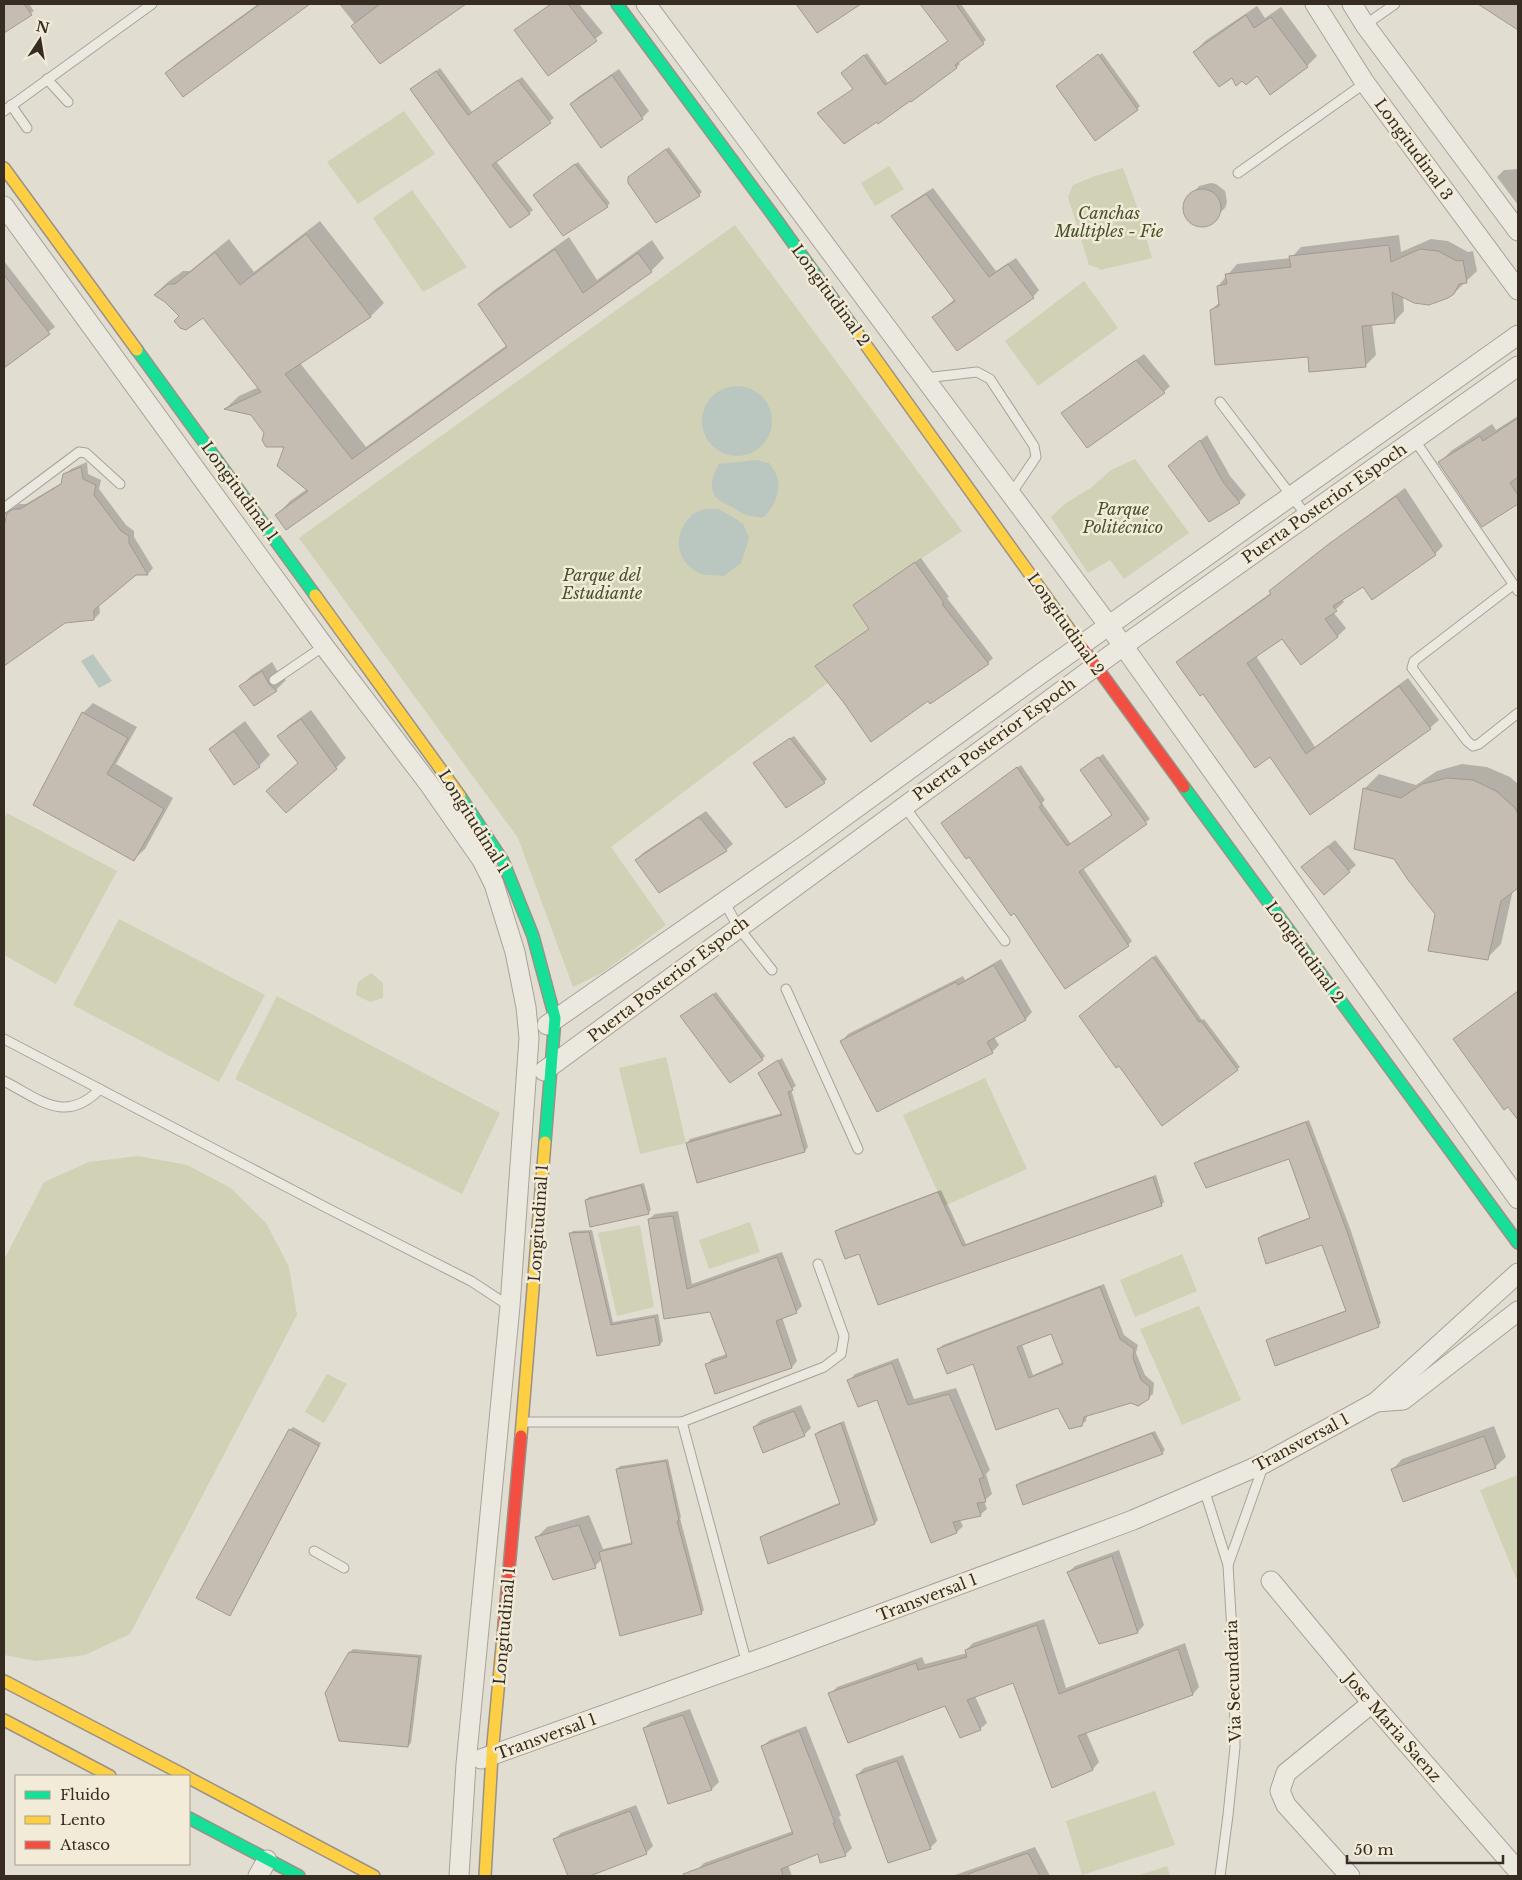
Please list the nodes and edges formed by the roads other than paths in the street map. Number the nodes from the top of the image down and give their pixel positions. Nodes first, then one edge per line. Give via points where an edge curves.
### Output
1 (152, 4) edge
2 (616, 4) edge
3 (646, 4) edge
4 (1315, 4) edge
5 (1352, 4) edge
6 (1395, 4) edge
7 (1365, 25) junction
8 (47, 79) junction
9 (1365, 82) junction
10 (68, 102) dead end
11 (7, 108) edge
12 (28, 128) dead end
13 (746, 138) junction
14 (728, 154) junction
15 (4, 168) edge
16 (1238, 173) dead end
17 (4, 206) edge
18 (1518, 230) edge
19 (98, 278) dead end
20 (88, 284) junction
21 (1518, 290) edge
22 (1518, 335) edge
23 (1518, 366) edge
24 (924, 378) junction
25 (1220, 402) dead end
26 (1414, 439) junction
27 (120, 484) dead end
28 (1011, 494) junction
29 (1290, 496) junction
30 (4, 508) edge
31 (1306, 515) junction
32 (1516, 588) edge
33 (1109, 626) junction
34 (1082, 645) junction
35 (324, 646) junction
36 (1123, 646) junction
37 (1095, 666) junction
38 (274, 680) dead end
39 (1518, 713) edge
40 (904, 806) junction
41 (1270, 852) junction
42 (1244, 870) junction
43 (724, 901) junction
44 (738, 927) junction
45 (1005, 941) dead end
46 (772, 970) dead end
47 (786, 990) dead end
48 (554, 1020) junction
49 (530, 1038) junction
50 (4, 1039) edge
51 (550, 1067) junction
52 (4, 1081) edge
53 (526, 1086) junction
54 (100, 1089) junction
55 (858, 1149) dead end
56 (1518, 1200) edge
57 (1518, 1243) edge
58 (818, 1264) dead end
59 (1518, 1273) edge
60 (510, 1306) junction
61 (1518, 1311) edge
62 (1376, 1402) junction
63 (682, 1422) junction
64 (511, 1423) junction
65 (1264, 1463) junction
66 (1204, 1490) junction
67 (314, 1551) dead end
68 (1228, 1565) junction
69 (344, 1568) dead end
70 (1271, 1582) dead end
71 (747, 1664) junction
72 (4, 1681) edge
73 (1372, 1704) junction
74 (4, 1720) edge
75 (492, 1755) junction
76 (466, 1764) junction
77 (108, 1775) edge
78 (183, 1775) edge
79 (190, 1779) edge
80 (190, 1819) edge
81 (267, 1860) junction
82 (1518, 1871) edge
83 (258, 1876) edge
84 (299, 1876) edge
85 (374, 1876) edge
86 (459, 1876) edge
87 (485, 1876) edge
88 (1220, 1876) edge
89 (1350, 1876) edge

1 - 8 lane
2 - 14 street, Longitudinal 2
3 - 13 street, Longitudinal 2
4 - 9 street, Longitudinal 3
5 - 7 street
6 - 7 lane
7 - 18 street
8 - 10 lane
8 - 11 lane
9 - 16 lane
9 - 21 street, Longitudinal 3
11 - 12 lane
13 - 14 street
13 - 24 street, Longitudinal 2
14 - 34 street, Longitudinal 2
15 - 20 street, Longitudinal 1
17 - 35 street, Longitudinal 1
19 - 20 lane
20 - 48 street, Longitudinal 1 via 445,773 503,861 533,936
22 - 29 street, Puerta Posterior Espoch
23 - 26 street, Puerta Posterior Espoch
24 - 28 street, Longitudinal 2
24 - 28 lane via 977,372 990,379 1034,446 1036,457
25 - 29 lane
26 - 31 street, Puerta Posterior Espoch
26 - 32 lane
27 - 30 lane via 86,453 79,452
28 - 33 street, Longitudinal 2
29 - 31 lane
29 - 33 street, Puerta Posterior Espoch
31 - 36 street, Puerta Posterior Espoch
32 - 39 lane via 1414,660 1412,668 1473,746
33 - 34 street, Puerta Posterior Espoch
33 - 36 street, Longitudinal 2
34 - 37 street, Longitudinal 2
34 - 43 street, Puerta Posterior Espoch
35 - 38 lane
35 - 49 street, Longitudinal 1 via 429,784 482,860 494,884 515,952
36 - 37 street, Puerta Posterior Espoch
36 - 41 street, Longitudinal 2
37 - 40 street, Puerta Posterior Espoch
37 - 42 street, Longitudinal 2
40 - 44 street, Puerta Posterior Espoch
40 - 45 lane
41 - 42 street
41 - 56 street, Longitudinal 2
42 - 57 street, Longitudinal 2
43 - 44 lane
43 - 48 street, Puerta Posterior Espoch
44 - 46 lane
44 - 51 street, Puerta Posterior Espoch
47 - 55 lane
48 - 49 street, Puerta Posterior Espoch
48 - 51 street, Longitudinal 1
49 - 53 street, Longitudinal 1
50 - 54 lane
51 - 53 street, Puerta Posterior Espoch
51 - 64 street, Longitudinal 1
52 - 54 lane via 51,1106 63,1108 77,1105
53 - 60 street, Longitudinal 1
54 - 60 lane via 471,1281
58 - 63 lane via 844,1336 842,1354 824,1367
59 - 62 street, Transversal 1
60 - 64 street, Longitudinal 1
61 - 62 street, Transversal 1 via 1402,1400
62 - 65 street, Transversal 1
63 - 64 lane
63 - 71 lane
64 - 75 street, Longitudinal 1
64 - 76 street, Longitudinal 1
65 - 66 street, Transversal 1
65 - 68 lane
66 - 68 lane, Via Secundaria
66 - 71 street, Transversal 1 via 1133,1520
67 - 69 lane
68 - 88 lane, Via Secundaria via 1235,1747
70 - 73 street, Jose Maria Saenz
71 - 75 street, Transversal 1
72 - 78 street
73 - 82 street, Jose Maria Saenz
73 - 89 street via 1286,1773 1280,1791 1286,1805
74 - 77 street
75 - 76 street, Transversal 1
75 - 87 street, Longitudinal 1
76 - 86 street, Longitudinal 1
79 - 85 street
80 - 81 street
81 - 83 street
81 - 84 street

